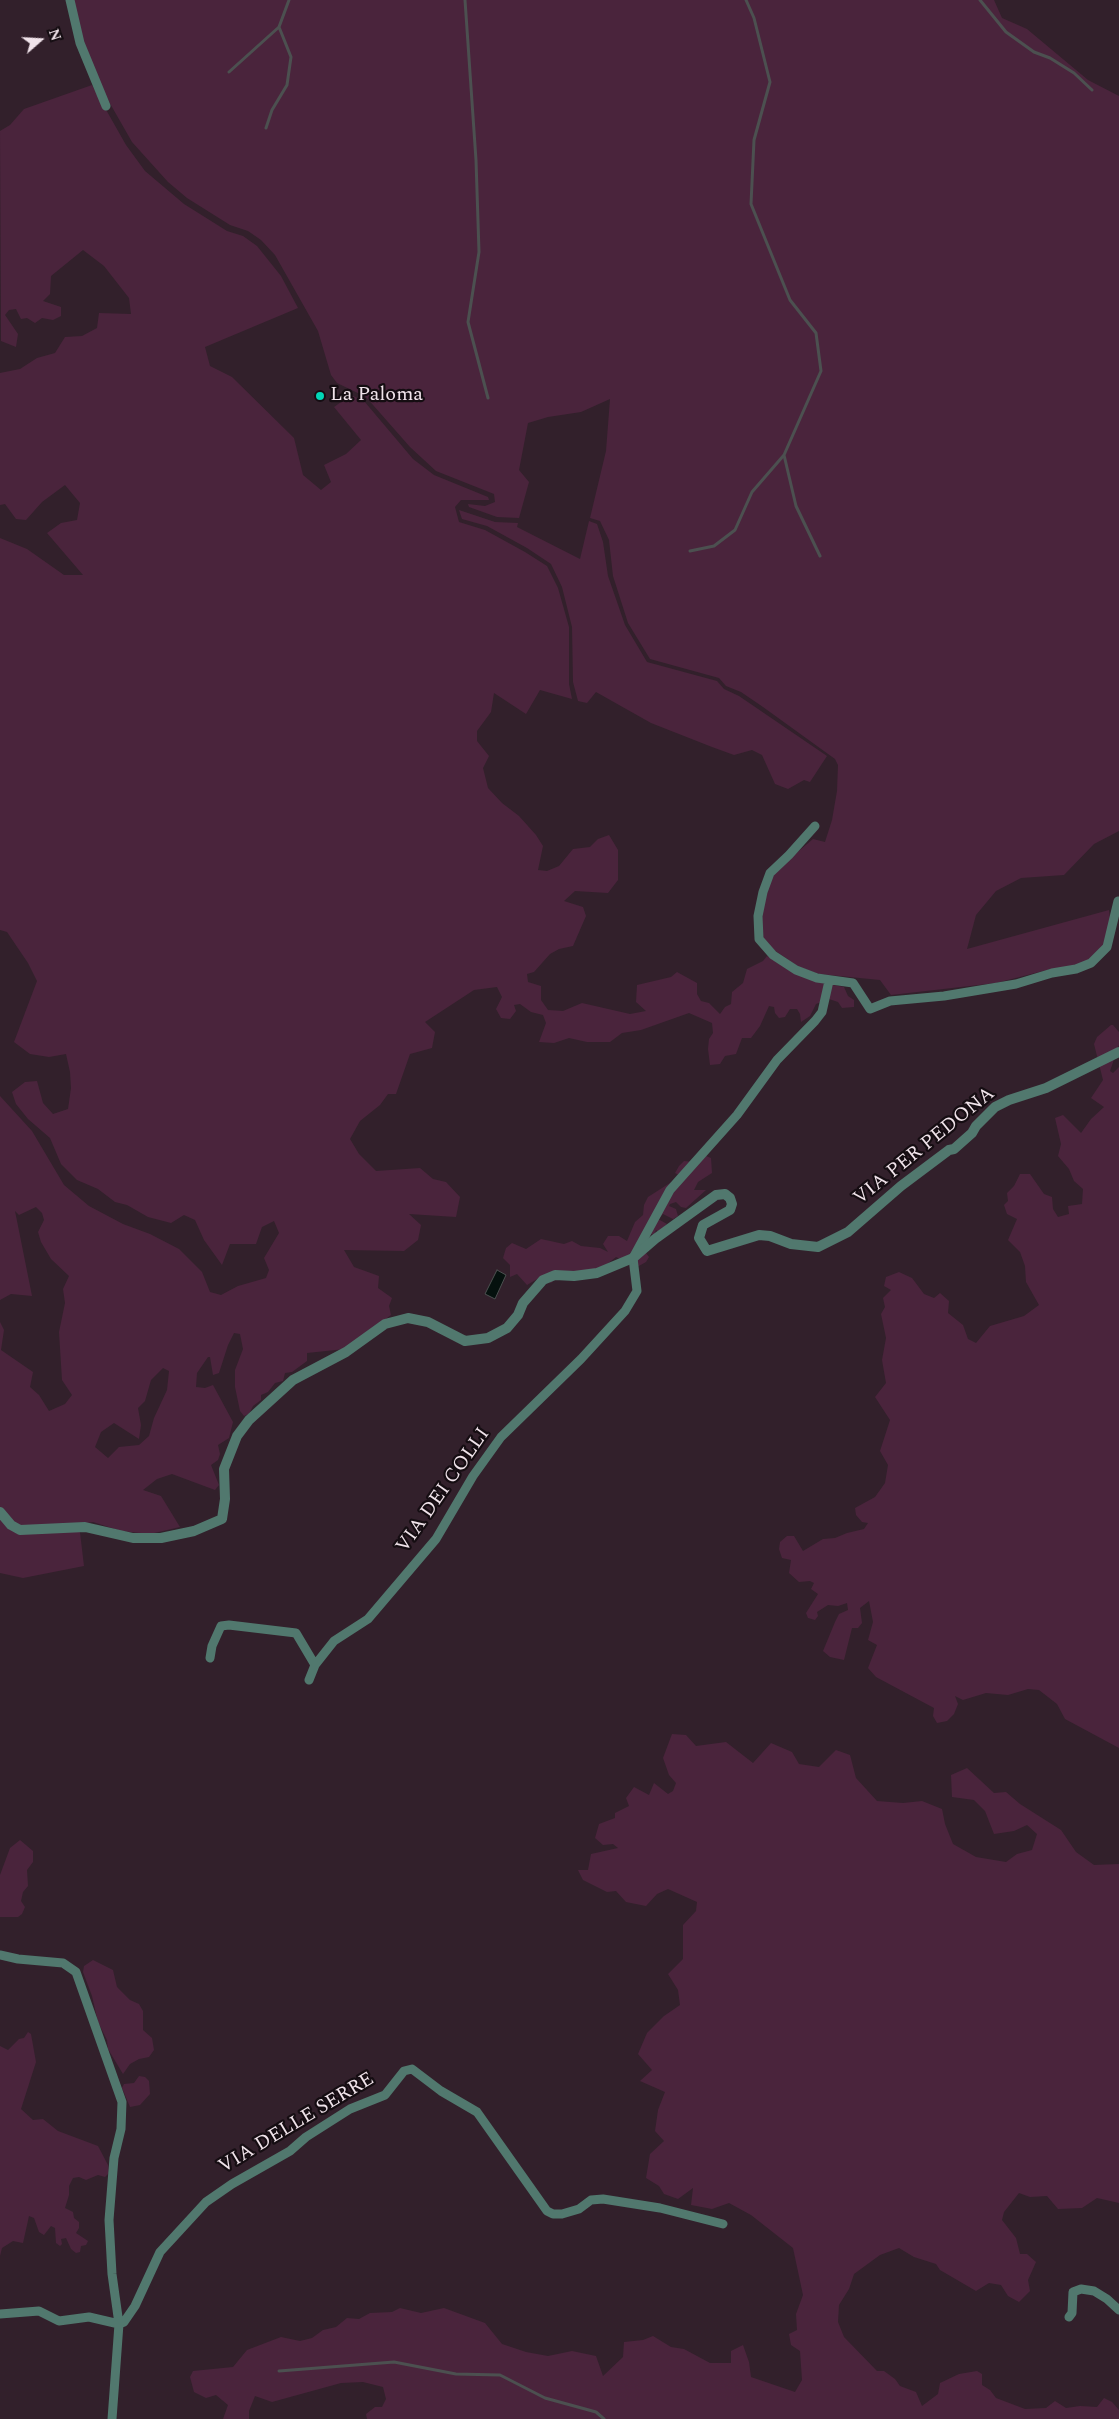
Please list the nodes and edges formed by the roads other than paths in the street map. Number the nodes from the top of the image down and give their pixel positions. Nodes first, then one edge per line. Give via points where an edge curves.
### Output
1 (70, 0) edge
2 (106, 106) dead end
3 (815, 826) dead end
4 (1118, 901) edge
5 (829, 981) junction
6 (1119, 1052) edge
7 (633, 1258) junction
8 (0, 1512) edge
9 (210, 1658) dead end
10 (315, 1665) junction
11 (308, 1680) dead end
12 (0, 1955) edge
13 (723, 2224) dead end
14 (1119, 2310) edge
15 (0, 2314) edge
16 (1069, 2317) dead end
17 (119, 2324) junction
18 (112, 2419) edge

1 - 2 street via 80,43
3 - 5 street via 770,873 763,892 757,929 762,945 773,955 796,970
4 - 5 street via 1107,947 1091,963 1076,969 1052,972 1016,984 944,996 890,1000 870,1009 853,983
5 - 7 street via 822,1012 777,1060 737,1114 670,1190
6 - 7 street, VIA PER PEDONA via 1046,1088 995,1107 954,1149 948,1150 901,1186 848,1232 818,1247 759,1236 707,1251 699,1238 703,1225 730,1210 730,1198 725,1194 716,1195 704,1203
7 - 8 street via 597,1273 555,1275 543,1280 507,1328 488,1338 465,1341 428,1322 408,1318 385,1324 346,1352 293,1380 272,1396 237,1436 224,1469 222,1518 182,1535 132,1538 85,1527 20,1530
7 - 10 street, VIA DEI COLLI via 637,1291 625,1311 501,1437 436,1538 403,1579 368,1619 334,1642
9 - 10 street via 220,1626 229,1625 296,1633
10 - 11 street, VIA DEI COLLI
12 - 17 street via 63,1963 76,1972 122,2102 109,2220
13 - 17 street, VIA DELLE SERRE via 660,2208 604,2199 591,2200 579,2209 553,2214 544,2208 477,2112 412,2069 404,2071 385,2094 350,2109 290,2151 206,2202 160,2252 135,2306
14 - 16 street via 1100,2295 1081,2289 1072,2292
15 - 17 street via 40,2311 59,2321 89,2317
17 - 18 street

